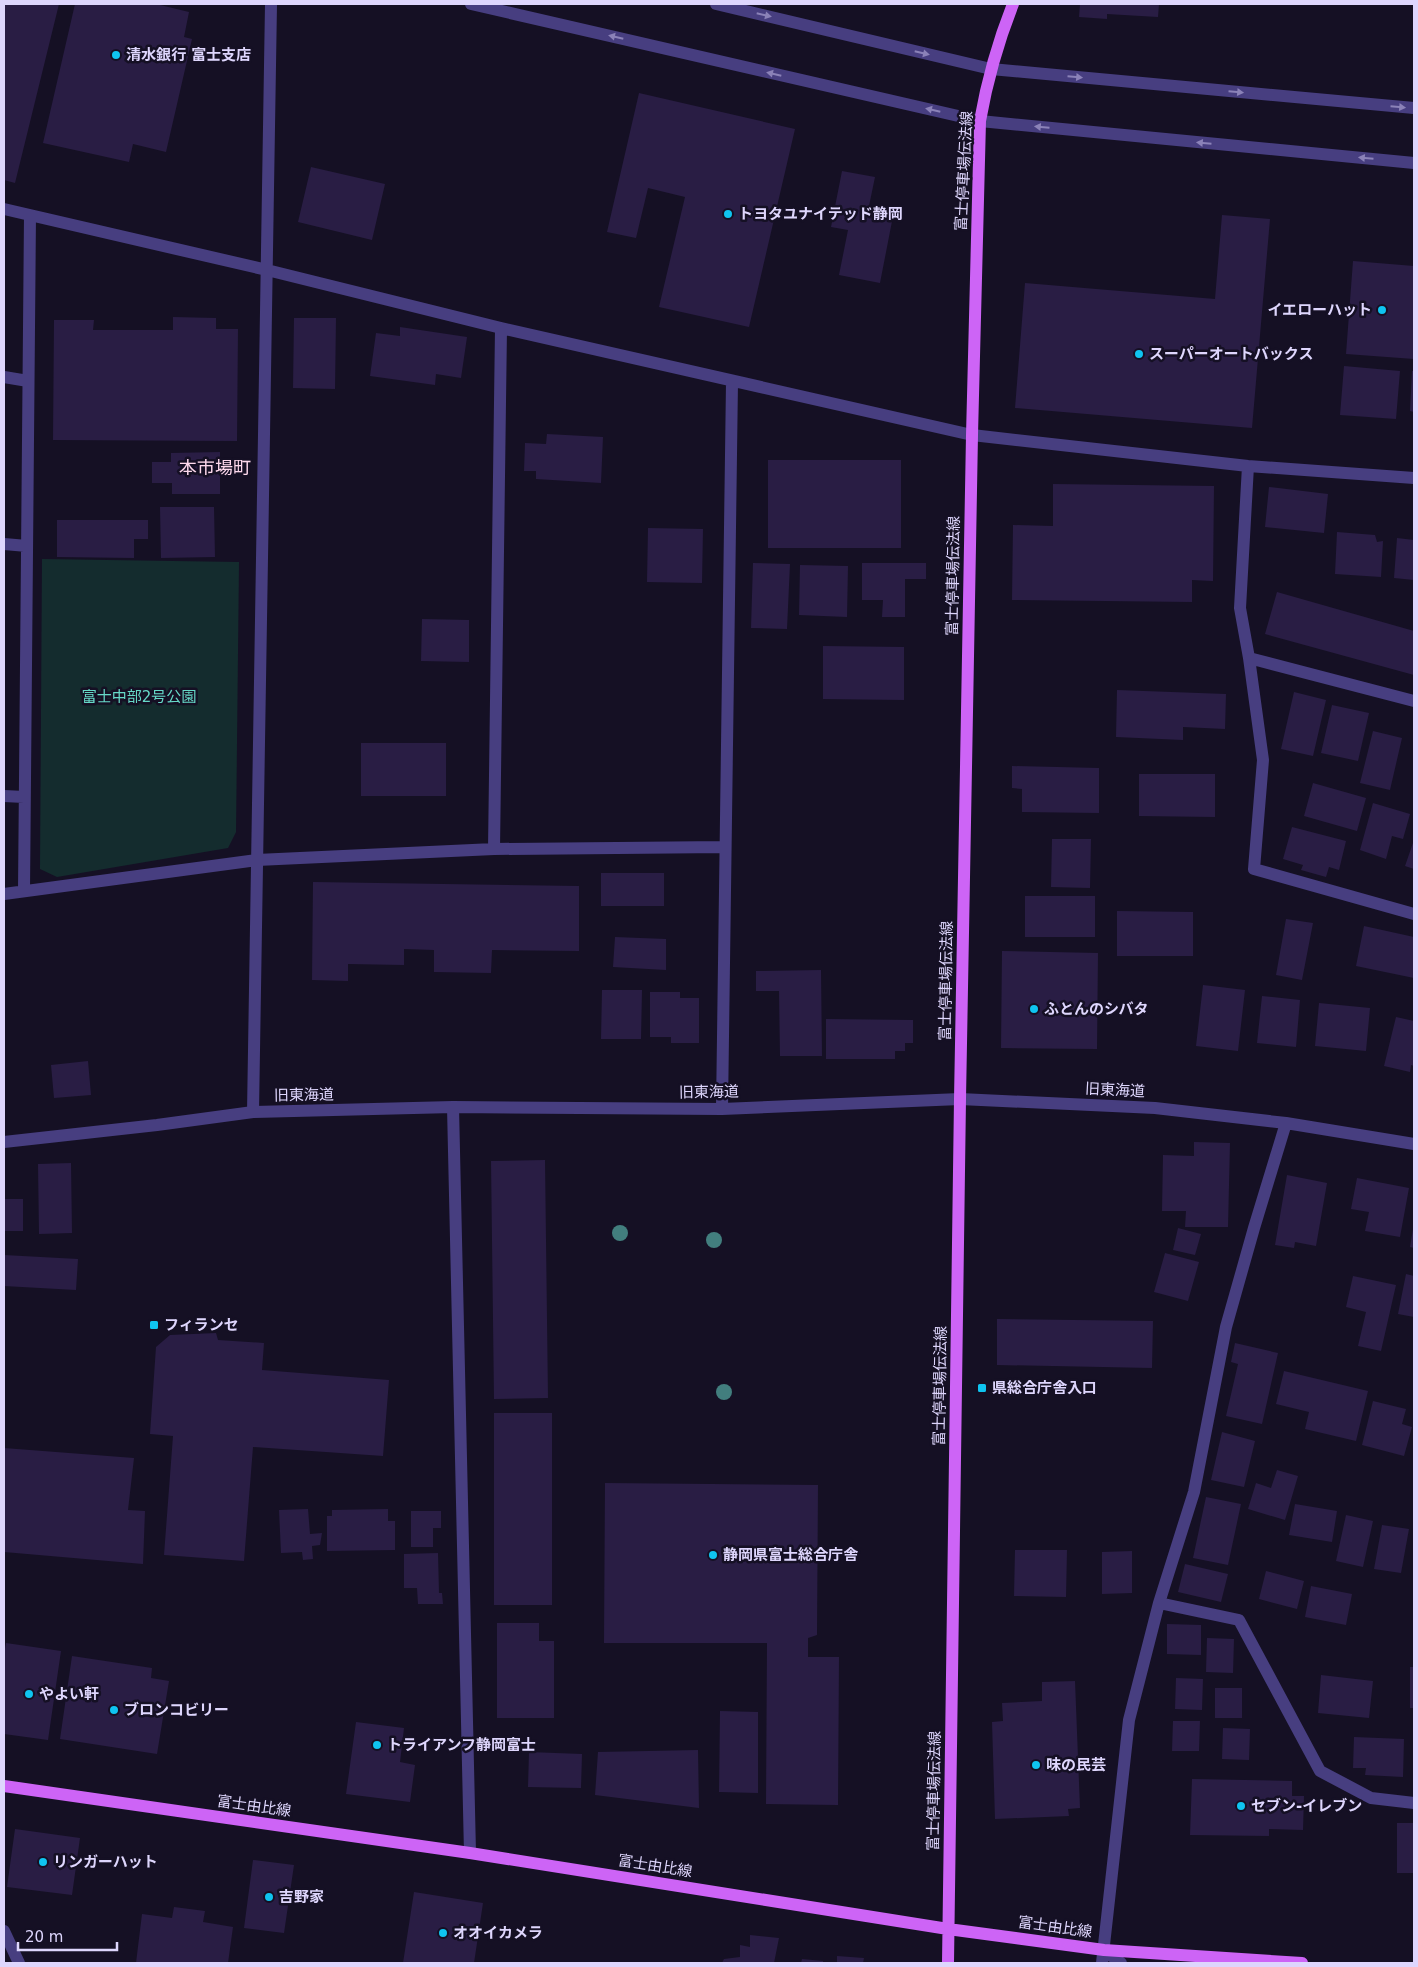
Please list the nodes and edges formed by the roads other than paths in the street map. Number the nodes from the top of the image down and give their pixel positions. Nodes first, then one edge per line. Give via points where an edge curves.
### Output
1 (271, 4) edge
2 (471, 4) edge
3 (716, 4) edge
4 (1013, 4) edge
5 (991, 69) junction
6 (1414, 108) edge
7 (980, 121) junction
8 (1414, 163) edge
9 (4, 209) edge
10 (30, 215) junction
11 (267, 270) junction
12 (501, 328) junction
13 (4, 377) edge
14 (28, 381) junction
15 (732, 382) junction
16 (972, 435) junction
17 (1248, 466) junction
18 (1414, 478) edge
19 (4, 544) edge
20 (27, 546) junction
21 (1250, 658) junction
22 (1414, 701) edge
23 (4, 796) edge
24 (24, 797) junction
25 (725, 847) junction
26 (494, 849) junction
27 (257, 860) junction
28 (24, 890) junction
29 (4, 894) edge
30 (1414, 914) edge
31 (960, 1099) junction
32 (453, 1107) junction
33 (722, 1109) junction
34 (253, 1112) junction
35 (1286, 1123) junction
36 (4, 1142) edge
37 (1414, 1144) edge
38 (1159, 1603) junction
39 (4, 1786) edge
40 (1414, 1803) edge
41 (470, 1853) junction
42 (948, 1929) junction
43 (4, 1931) edge
44 (1104, 1950) junction
45 (19, 1963) edge
46 (948, 1963) edge
47 (1102, 1963) edge
48 (1121, 1963) edge
49 (1302, 1963) edge

1 - 11 street
7 -> 2 street
3 -> 5 street
4 - 5 main road, 富士停車場伝法線
5 -> 6 street
5 - 7 main road, 富士停車場伝法線
8 -> 7 street
7 - 16 main road, 富士停車場伝法線
9 - 10 street
10 - 11 street
10 - 14 street
11 - 12 street
11 - 27 street
12 - 15 street
12 - 26 street
13 - 14 street
14 - 20 street
15 - 16 street
15 - 25 street
16 - 17 street
16 - 31 main road, 富士停車場伝法線
17 - 18 street
17 - 21 street via 1240,608
19 - 20 street
20 - 24 street
21 - 22 street
21 - 30 street via 1263,760 1254,868
23 - 24 street
24 - 28 street
25 - 26 street
25 - 33 street
26 - 27 street
27 - 28 street
27 - 34 street
28 - 29 street
31 - 33 street, 旧東海道
31 - 35 street, 旧東海道 via 1155,1108
31 - 42 main road, 富士停車場伝法線
32 - 33 street, 旧東海道
32 - 34 street, 旧東海道
32 - 41 street
34 - 36 street, 旧東海道 via 158,1126
35 - 37 street, 旧東海道
35 - 38 street via 1226,1327 1194,1492
38 - 40 street via 1239,1620 1320,1771 1371,1798
38 - 44 street via 1129,1720
39 - 41 main road, 富士由比線
41 - 42 main road, 富士由比線
42 - 44 main road, 富士由比線
42 - 46 main road, 富士停車場伝法線
43 - 45 street
44 - 47 street
44 - 48 street
44 - 49 main road, 富士由比線

